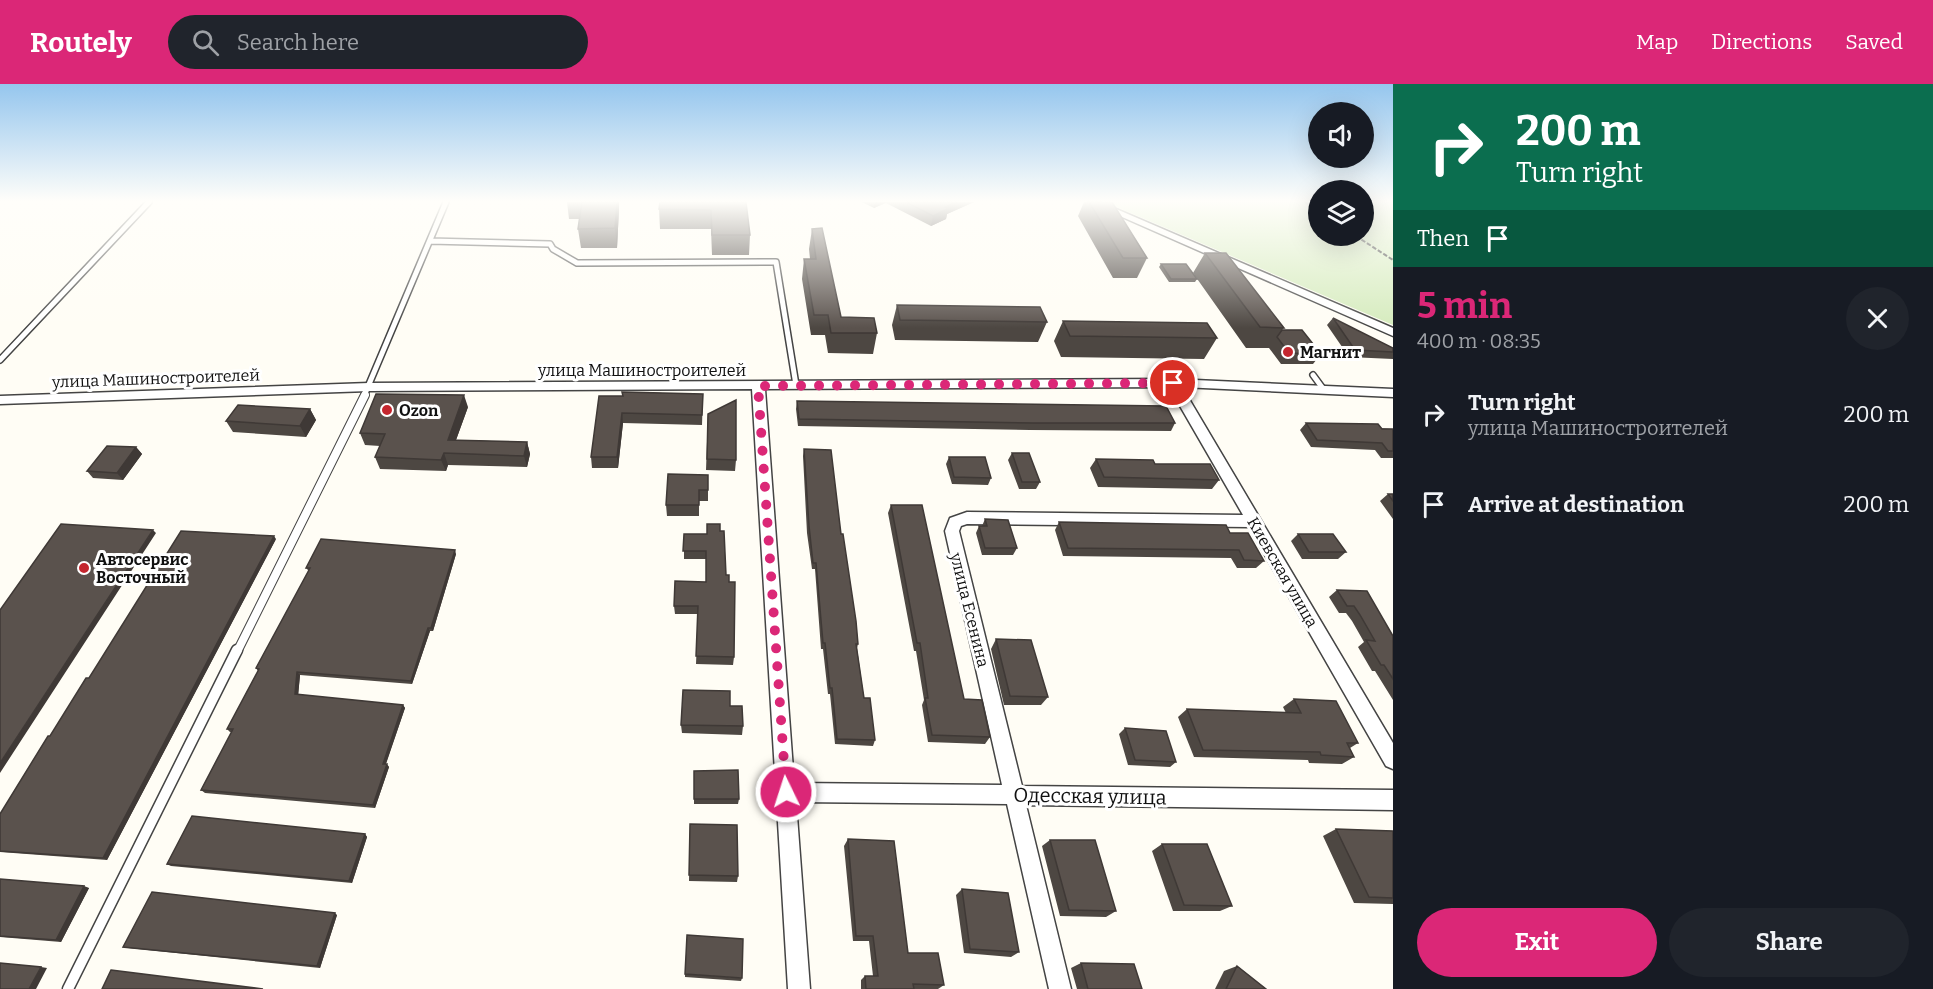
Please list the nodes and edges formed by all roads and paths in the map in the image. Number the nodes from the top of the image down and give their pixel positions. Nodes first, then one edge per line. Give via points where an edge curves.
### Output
1 (109, 244) edge
2 (429, 244) edge
3 (550, 244) edge
4 (1190, 244) edge
5 (1371, 246) edge
6 (1393, 260) edge
7 (1393, 332) edge
8 (0, 360) edge
9 (1313, 375) dead end
10 (1173, 383) junction
11 (758, 386) junction
12 (796, 386) junction
13 (369, 387) junction
14 (1324, 390) junction
15 (1393, 393) edge
16 (0, 400) edge
17 (1254, 521) junction
18 (1393, 760) edge
19 (786, 792) junction
20 (1015, 795) junction
21 (1393, 801) edge
22 (68, 989) edge
23 (800, 989) edge
24 (1060, 989) edge

1 - 8 lane
2 - 13 lane
3 - 12 lane via 577,263 776,262
4 - 7 street
5 - 6 path
9 - 14 lane
10 - 12 street, улица Машиностроителей
10 - 14 street, улица Машиностроителей
10 - 17 street, Киевская улица
11 - 12 street, улица Машиностроителей
11 - 13 street, улица Машиностроителей
11 - 19 street
13 - 16 street, улица Машиностроителей
13 - 22 lane
14 - 15 street, улица Машиностроителей
17 - 18 street, Киевская улица
17 - 20 street, улица Есенина via 967,518 955,522 952,531
19 - 20 street, Одесская улица
19 - 23 street
20 - 21 street, Одесская улица
20 - 24 street, улица Есенина

